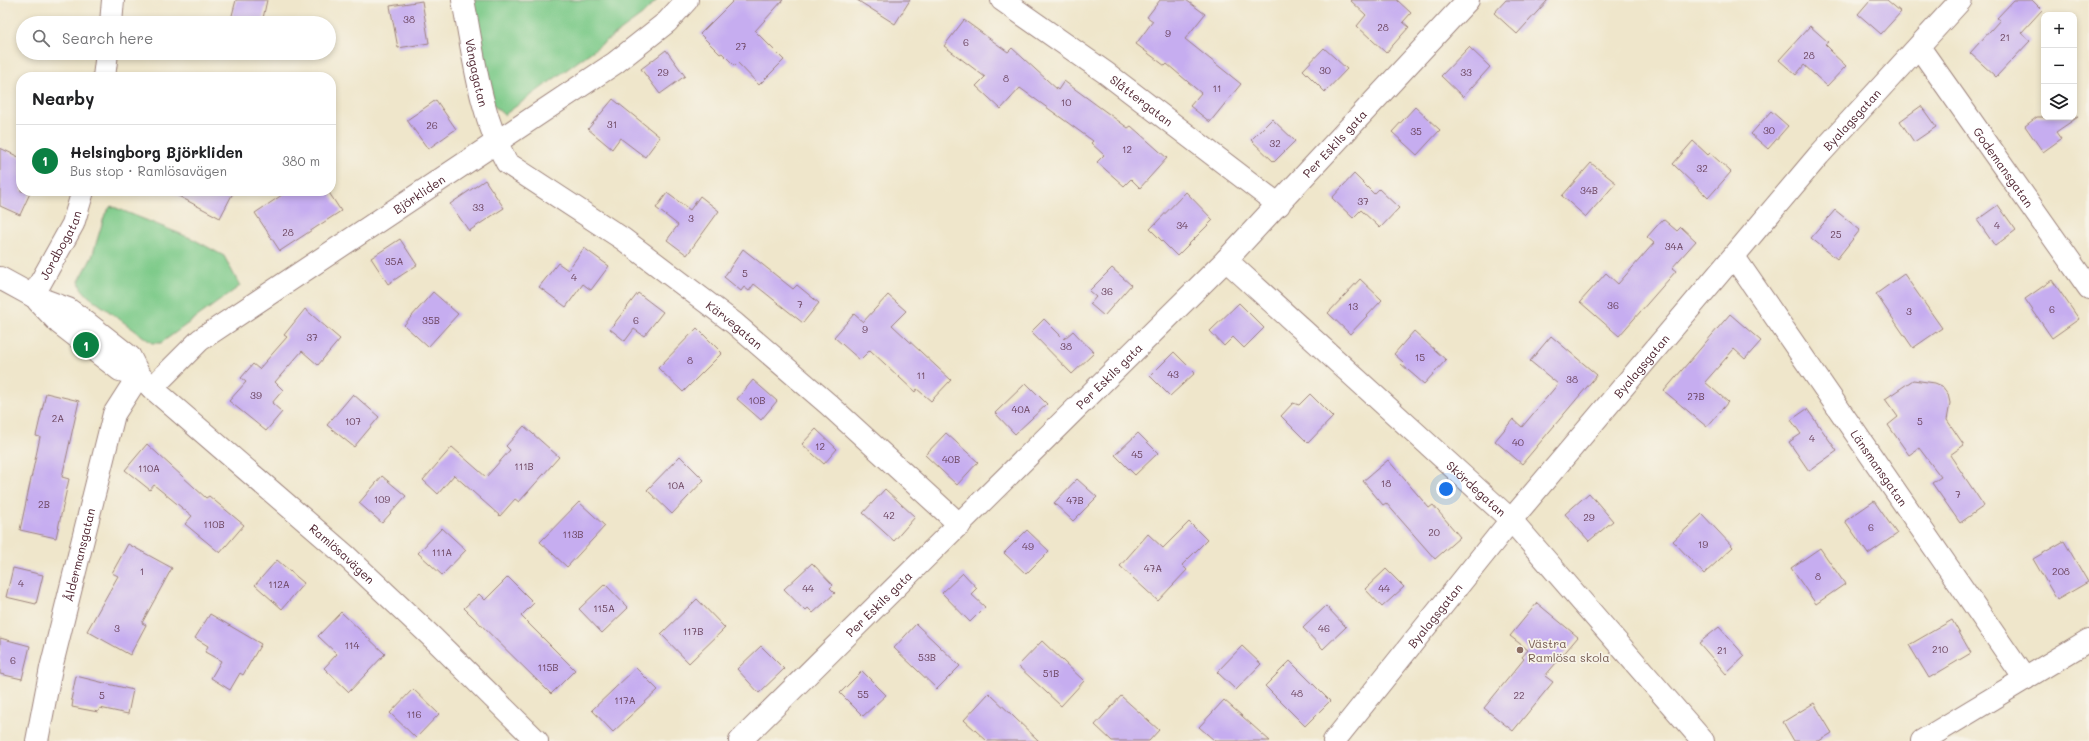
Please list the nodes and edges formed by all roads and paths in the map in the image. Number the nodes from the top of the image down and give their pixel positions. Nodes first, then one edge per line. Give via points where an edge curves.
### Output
1 (113, 0) edge
2 (463, 0) edge
3 (687, 0) edge
4 (1002, 0) edge
5 (1468, 0) edge
6 (1961, 0) edge
7 (112, 16) edge
8 (1919, 47) junction
9 (106, 60) edge
10 (105, 72) edge
11 (496, 144) junction
12 (81, 196) edge
13 (1279, 205) junction
14 (1734, 257) junction
15 (1226, 260) junction
16 (0, 278) edge
17 (2089, 288) edge
18 (33, 296) junction
19 (145, 381) junction
20 (1511, 520) junction
21 (960, 525) junction
22 (2089, 640) edge
23 (2025, 679) junction
24 (37, 741) edge
25 (537, 741) edge
26 (740, 741) edge
27 (1334, 741) edge
28 (1703, 741) edge
29 (1922, 741) edge

1 - 7 street
2 - 11 street, Vångagatan via 483,107
3 - 11 street, Björkliden via 667,22 615,63
4 - 13 street, Slåttergatan via 1106,72
5 - 13 street, Per Eskils gata
6 - 8 street, Byalagsgatan
8 - 14 street, Byalagsgatan via 1819,155
8 - 17 street, Godemansgatan
9 - 10 street
11 - 19 street, Björkliden via 200,340
11 - 21 street, Kärvegatan via 507,163 624,239 734,323 828,404
12 - 18 street, Jordbogatan via 73,224
13 - 15 street, Per Eskils gata
14 - 20 street, Byalagsgatan
14 - 23 street, Länsmansgatan
15 - 20 street, Skördegatan
15 - 21 street, Per Eskils gata
16 - 18 street, Ramlösavägen
18 - 19 street, Ramlösavägen via 68,309 78,316 130,357
19 - 24 street, Åldermansgatan via 114,414 51,668
19 - 25 street, Ramlösavägen via 345,555
20 - 27 street, Byalagsgatan
20 - 28 street, Skördegatan
21 - 26 street, Per Eskils gata
22 - 23 street
23 - 29 street

